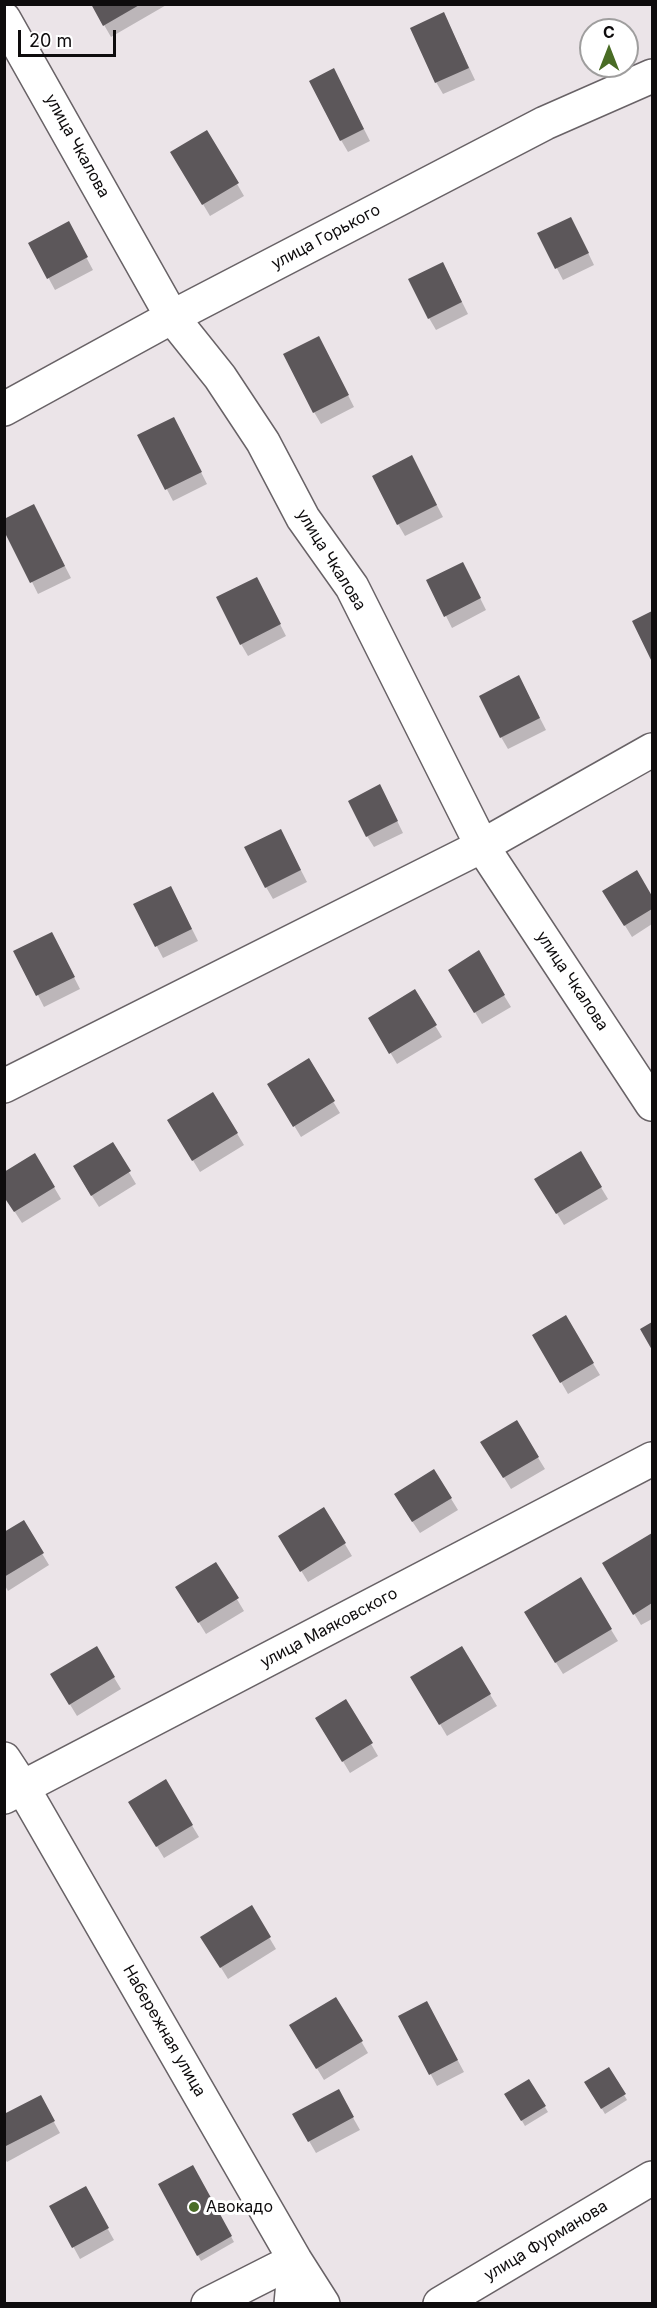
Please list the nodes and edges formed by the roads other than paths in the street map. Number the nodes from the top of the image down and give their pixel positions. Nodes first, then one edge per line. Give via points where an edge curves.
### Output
1 (4, 19) edge
2 (652, 76) edge
3 (172, 317) junction
4 (4, 409) edge
5 (652, 750) edge
6 (482, 846) junction
7 (4, 1086) edge
8 (652, 1104) edge
9 (652, 1459) edge
10 (4, 1759) edge
11 (14, 1792) edge
12 (652, 2178) edge
13 (295, 2260) junction
14 (208, 2304) edge
15 (291, 2304) edge
16 (323, 2304) edge
17 (440, 2304) edge

1 - 3 street, улица Чкалова
2 - 3 street, улица Горького via 545,123
3 - 4 street, улица Горького
3 - 6 street, улица Чкалова via 220,377 263,442 303,518 352,587
5 - 6 street
6 - 7 street
6 - 8 street, улица Чкалова
9 - 11 street, улица Маяковского
10 - 11 street, Набережная улица
11 - 13 street, Набережная улица
12 - 17 street, улица Фурманова
13 - 14 street
13 - 15 street
13 - 16 street, Набережная улица

